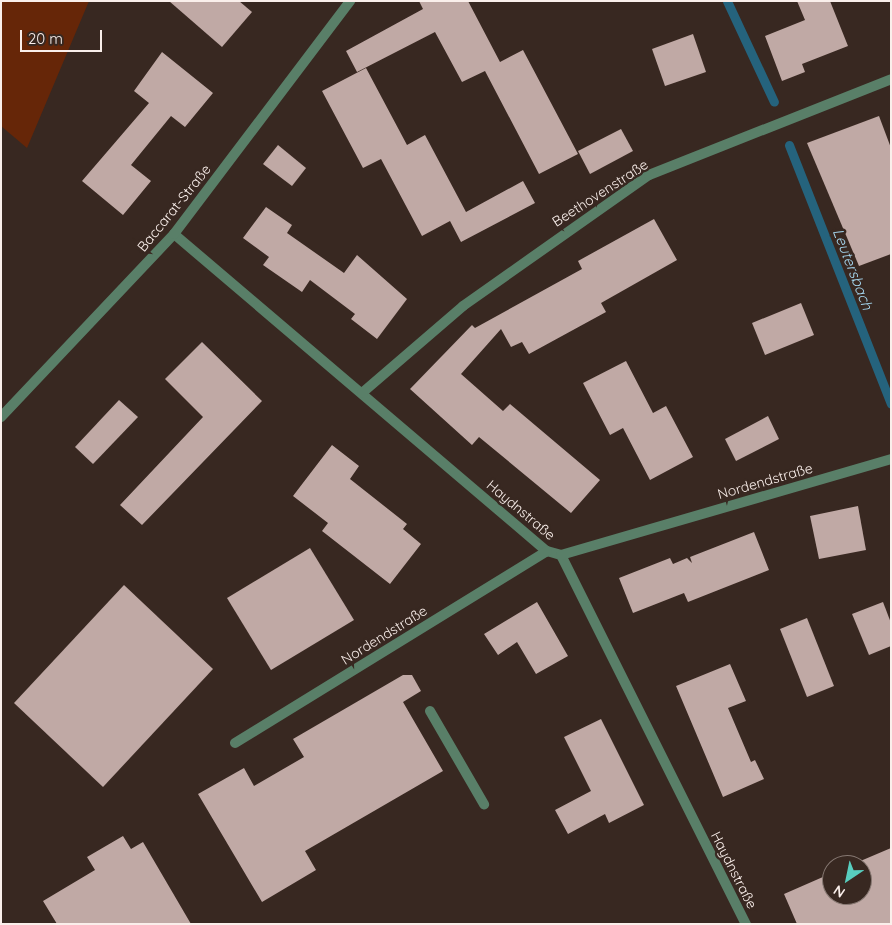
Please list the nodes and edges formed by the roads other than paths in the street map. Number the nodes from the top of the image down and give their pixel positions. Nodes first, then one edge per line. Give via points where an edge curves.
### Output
1 (350, 1) edge
2 (891, 79) edge
3 (174, 234) junction
4 (362, 393) junction
5 (1, 417) edge
6 (891, 459) edge
7 (547, 551) junction
8 (561, 555) junction
9 (430, 711) dead end
10 (235, 743) dead end
11 (484, 804) dead end
12 (746, 924) edge

1 - 3 street, Baccarat-Straße
2 - 4 street, Beethovenstraße via 649,175 463,306
3 - 4 street, Haydnstraße
3 - 5 street, Baccarat-Straße
4 - 7 street, Haydnstraße
6 - 8 street, Nordendstraße
7 - 8 street, Haydnstraße
7 - 10 street, Nordendstraße
8 - 12 street, Haydnstraße
9 - 11 street

